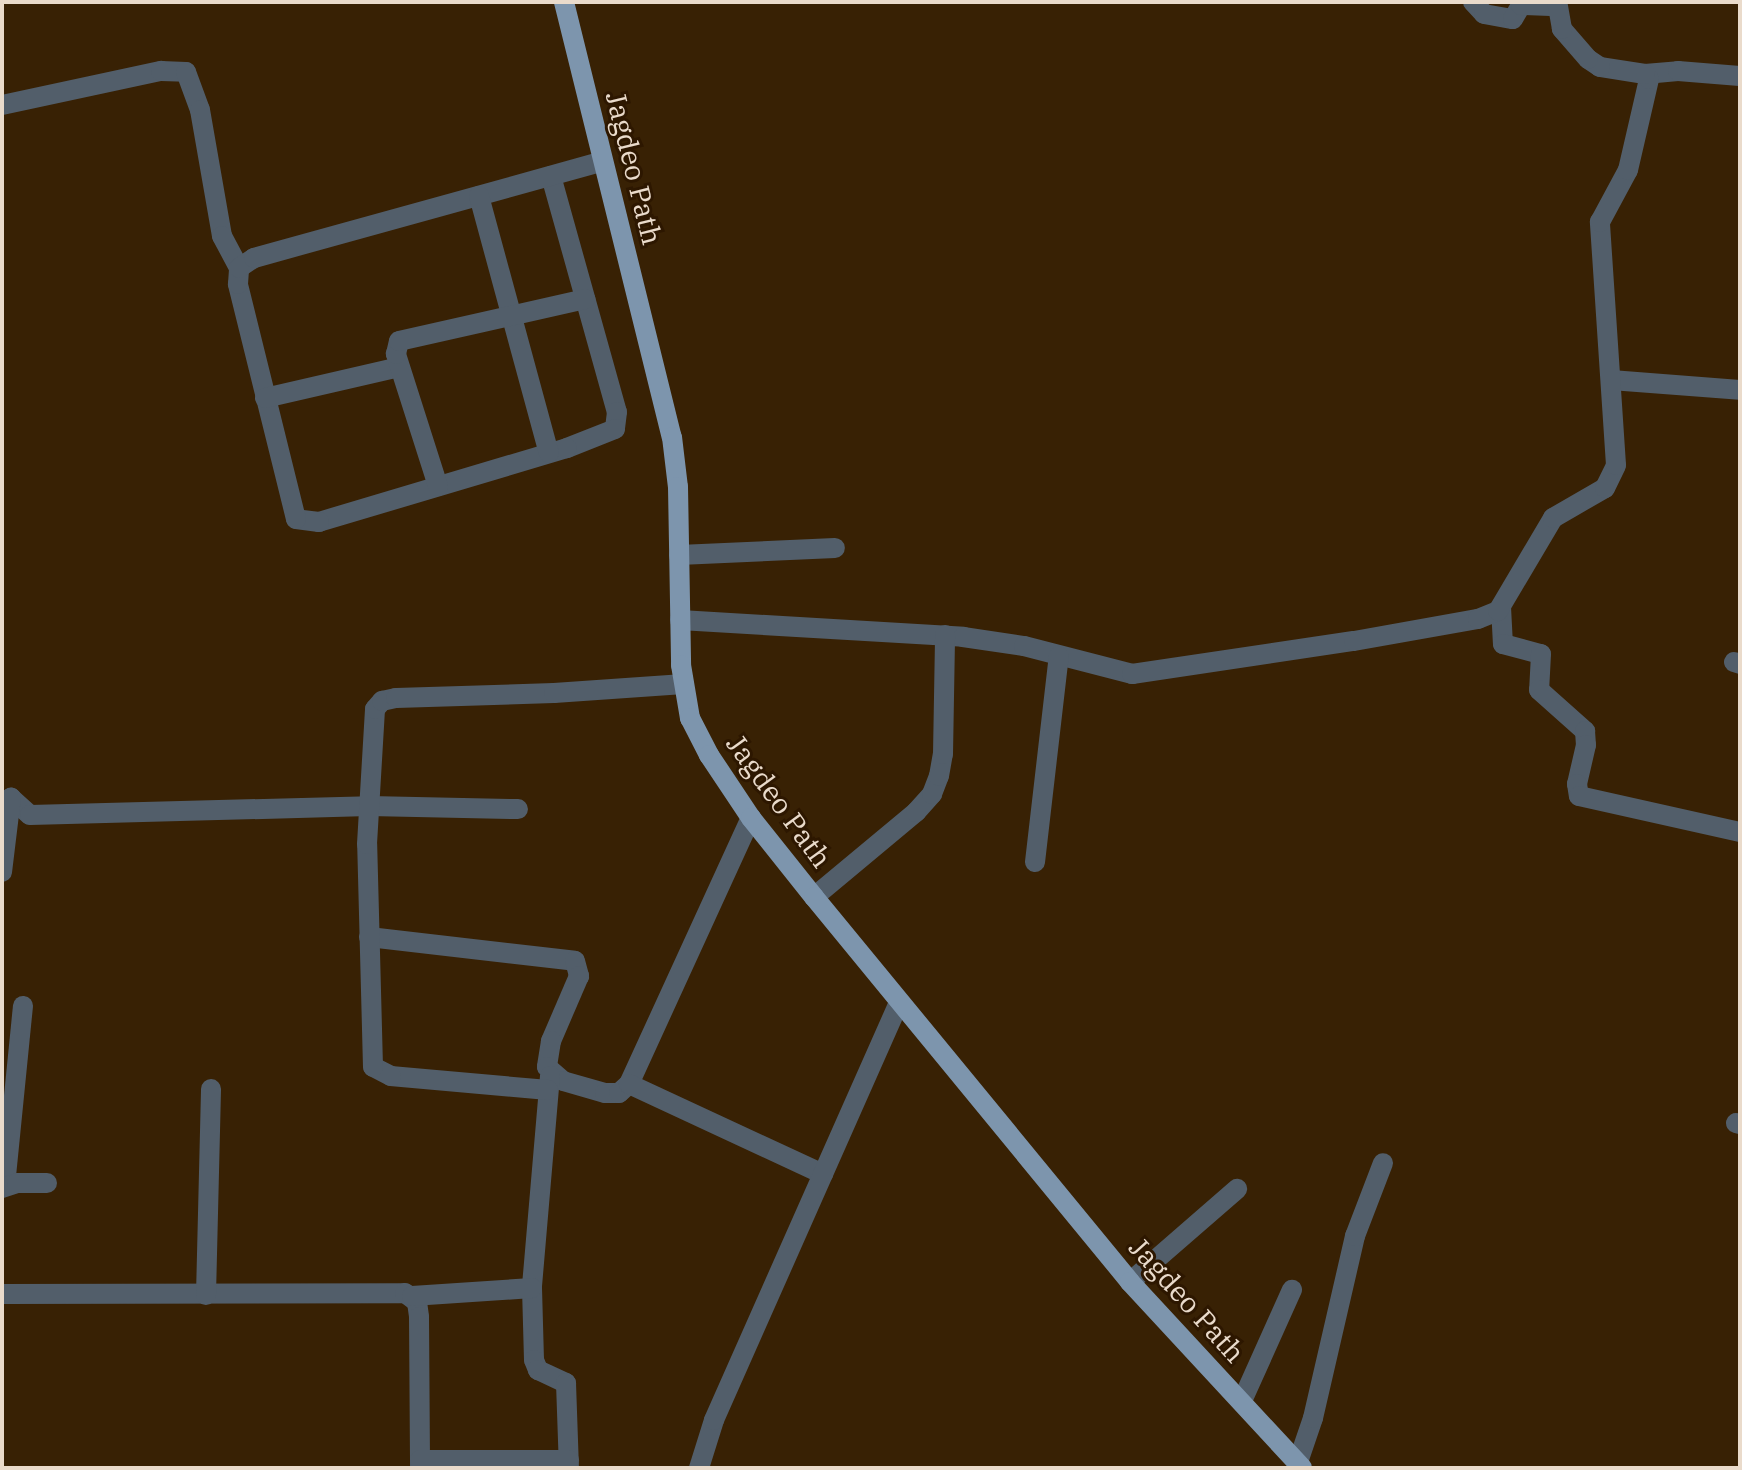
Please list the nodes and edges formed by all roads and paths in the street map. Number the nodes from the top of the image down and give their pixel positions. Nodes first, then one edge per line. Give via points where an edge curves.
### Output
1 (564, 2) edge
2 (1473, 2) edge
3 (1557, 4) edge
4 (1645, 74) junction
5 (1740, 76) edge
6 (2, 105) edge
7 (603, 161) junction
8 (551, 176) junction
9 (479, 196) junction
10 (239, 268) junction
11 (585, 299) junction
12 (510, 316) junction
13 (399, 367) junction
14 (1611, 380) junction
15 (1740, 390) edge
16 (265, 398) junction
17 (549, 453) junction
18 (438, 486) junction
19 (835, 548) dead end
20 (679, 555) junction
21 (1501, 607) junction
22 (680, 620) junction
23 (945, 635) junction
24 (1059, 656) junction
25 (684, 684) junction
26 (6, 801) edge
27 (369, 806) junction
28 (518, 809) dead end
29 (751, 818) junction
30 (1740, 832) edge
31 (1035, 862) dead end
32 (2, 872) edge
33 (814, 897) junction
34 (369, 937) junction
35 (899, 1003) junction
36 (23, 1006) dead end
37 (549, 1081) junction
38 (629, 1084) junction
39 (211, 1089) dead end
40 (1383, 1163) dead end
41 (823, 1174) junction
42 (47, 1183) dead end
43 (3, 1187) edge
44 (1237, 1189) dead end
45 (1130, 1282) junction
46 (532, 1288) junction
47 (1292, 1290) dead end
48 (2, 1294) edge
49 (206, 1295) junction
50 (412, 1296) junction
51 (1242, 1401) junction
52 (420, 1464) edge
53 (569, 1464) edge
54 (1300, 1465) edge
55 (699, 1468) edge

1 - 7 main road, Jagdeo Path
2 - 3 street via 1484,14 1513,19 1521,5
3 - 4 street via 1562,29 1588,59 1606,69
4 - 5 street
4 - 14 street via 1650,88 1628,170 1600,222
6 - 10 street via 161,71 186,72 200,110 222,236
7 - 8 street
7 - 20 main road, Jagdeo Path via 672,437
8 - 9 street
8 - 11 street
9 - 10 street via 254,258
9 - 12 street
10 - 16 street via 238,284
11 - 12 street
11 - 17 street via 618,425
12 - 13 street via 403,339 396,348
12 - 17 street
13 - 16 street
13 - 18 street
14 - 15 street
14 - 21 street via 1617,445 1611,482 1553,518
16 - 18 street via 290,506 301,522 319,522
17 - 18 street
19 - 20 street
20 - 22 main road, Jagdeo Path
21 - 24 street via 1478,619 1154,672 1132,674
21 - 30 street via 1503,644 1541,654 1538,688 1585,731 1579,796
22 - 23 street
22 - 25 main road, Jagdeo Path
23 - 24 street
23 - 33 street via 943,754 932,794
24 - 31 street
25 - 27 street via 382,701 373,716
25 - 29 main road, Jagdeo Path via 690,718
26 - 27 street via 30,815
26 - 32 street
27 - 28 street
27 - 34 street
29 - 33 main road, Jagdeo Path
29 - 38 street
33 - 35 main road, Jagdeo Path
34 - 37 street via 370,1049 376,1071 391,1076
34 - 37 street via 575,961 579,976 547,1053
35 - 41 street
35 - 45 main road, Jagdeo Path
36 - 43 street
37 - 38 street via 605,1093 619,1093
37 - 46 street
38 - 41 street
39 - 49 street
40 - 54 street via 1355,1236
41 - 55 street via 714,1420
42 - 43 street
44 - 45 street
45 - 51 main road, Jagdeo Path
46 - 50 street
46 - 53 street via 536,1367 562,1379 568,1391
47 - 51 street
48 - 49 street
49 - 50 street
50 - 52 street via 419,1317
51 - 54 main road, Jagdeo Path
52 - 53 street

